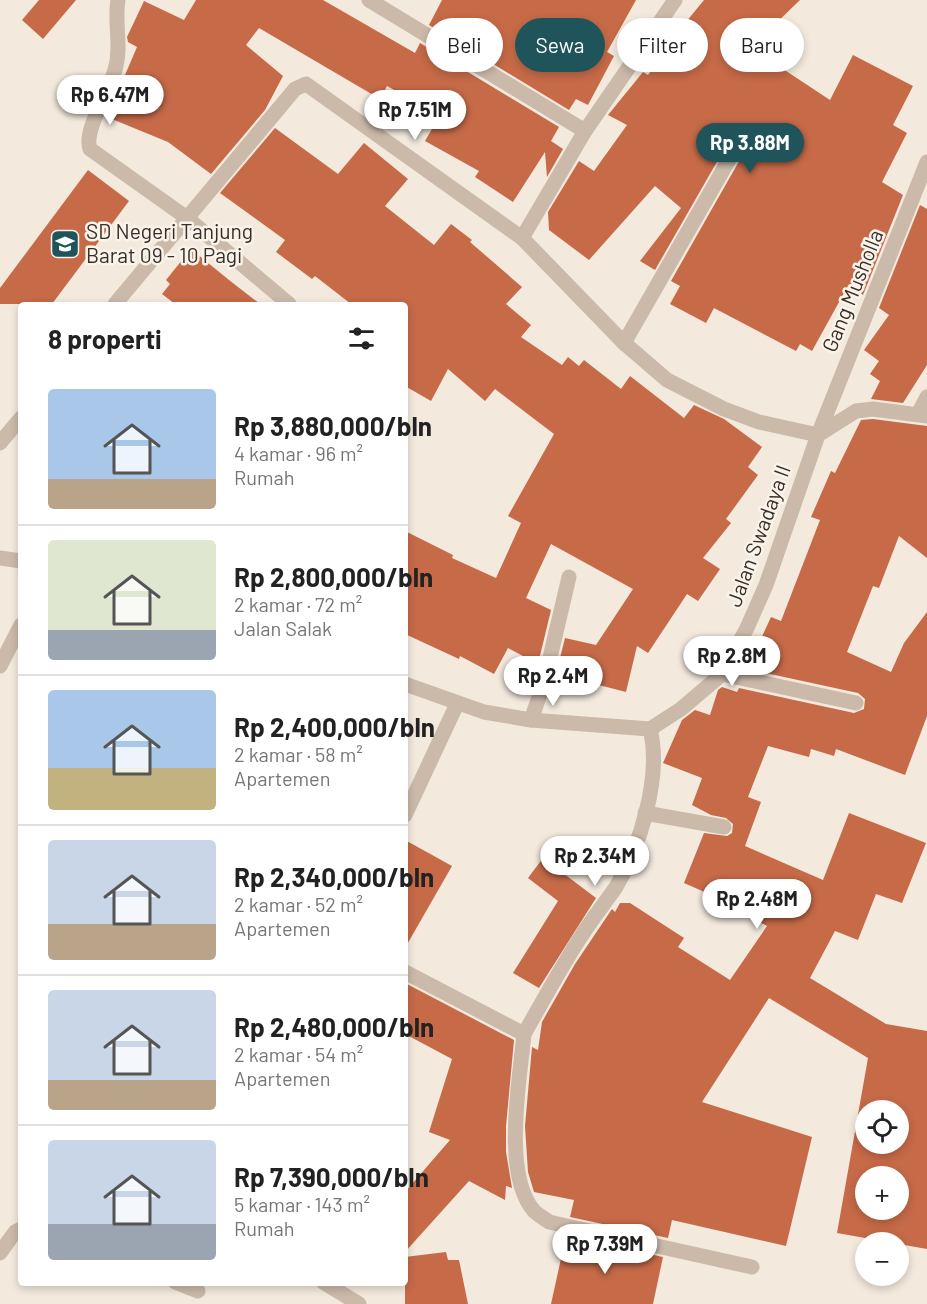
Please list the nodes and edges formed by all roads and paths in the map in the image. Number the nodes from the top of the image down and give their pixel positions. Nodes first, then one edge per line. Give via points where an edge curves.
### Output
1 (118, 0) edge
2 (369, 0) edge
3 (675, 0) edge
4 (585, 131) junction
5 (734, 151) dead end
6 (927, 162) edge
7 (187, 218) junction
8 (522, 238) junction
9 (117, 302) edge
10 (287, 302) edge
11 (624, 343) junction
12 (927, 397) edge
13 (922, 415) edge
14 (18, 422) edge
15 (818, 435) junction
16 (0, 443) edge
17 (0, 558) edge
18 (18, 561) edge
19 (569, 577) dead end
20 (18, 631) edge
21 (0, 666) edge
22 (722, 674) junction
23 (408, 685) edge
24 (856, 703) dead end
25 (457, 704) junction
26 (531, 720) junction
27 (650, 729) junction
28 (408, 809) edge
29 (645, 813) junction
30 (724, 827) dead end
31 (408, 974) edge
32 (524, 1034) junction
33 (18, 1231) edge
34 (0, 1253) edge
35 (752, 1267) dead end
36 (330, 1286) edge
37 (359, 1304) edge

1 - 7 street via 116,70 88,144 94,154
2 - 4 street
3 - 4 street
4 - 8 street
5 - 11 street
6 - 15 street, Gang Musholla
7 - 8 street via 300,86 306,84
7 - 9 street
7 - 10 street
8 - 11 street
11 - 15 street via 667,380 724,409 759,422
12 - 13 street
13 - 15 street via 873,409 856,411
14 - 16 street
15 - 22 street, Jalan Swadaya II via 766,585
17 - 18 street
19 - 26 street via 544,683
20 - 21 street
22 - 24 street
22 - 27 street, Jalan Swadaya II
23 - 25 street
25 - 26 street
25 - 28 street
26 - 27 street
27 - 29 street via 654,767
29 - 30 street
29 - 32 street via 632,855 616,886 581,936
31 - 32 street
32 - 35 street via 515,1141 517,1168 534,1211 549,1222
33 - 34 street
36 - 37 street

